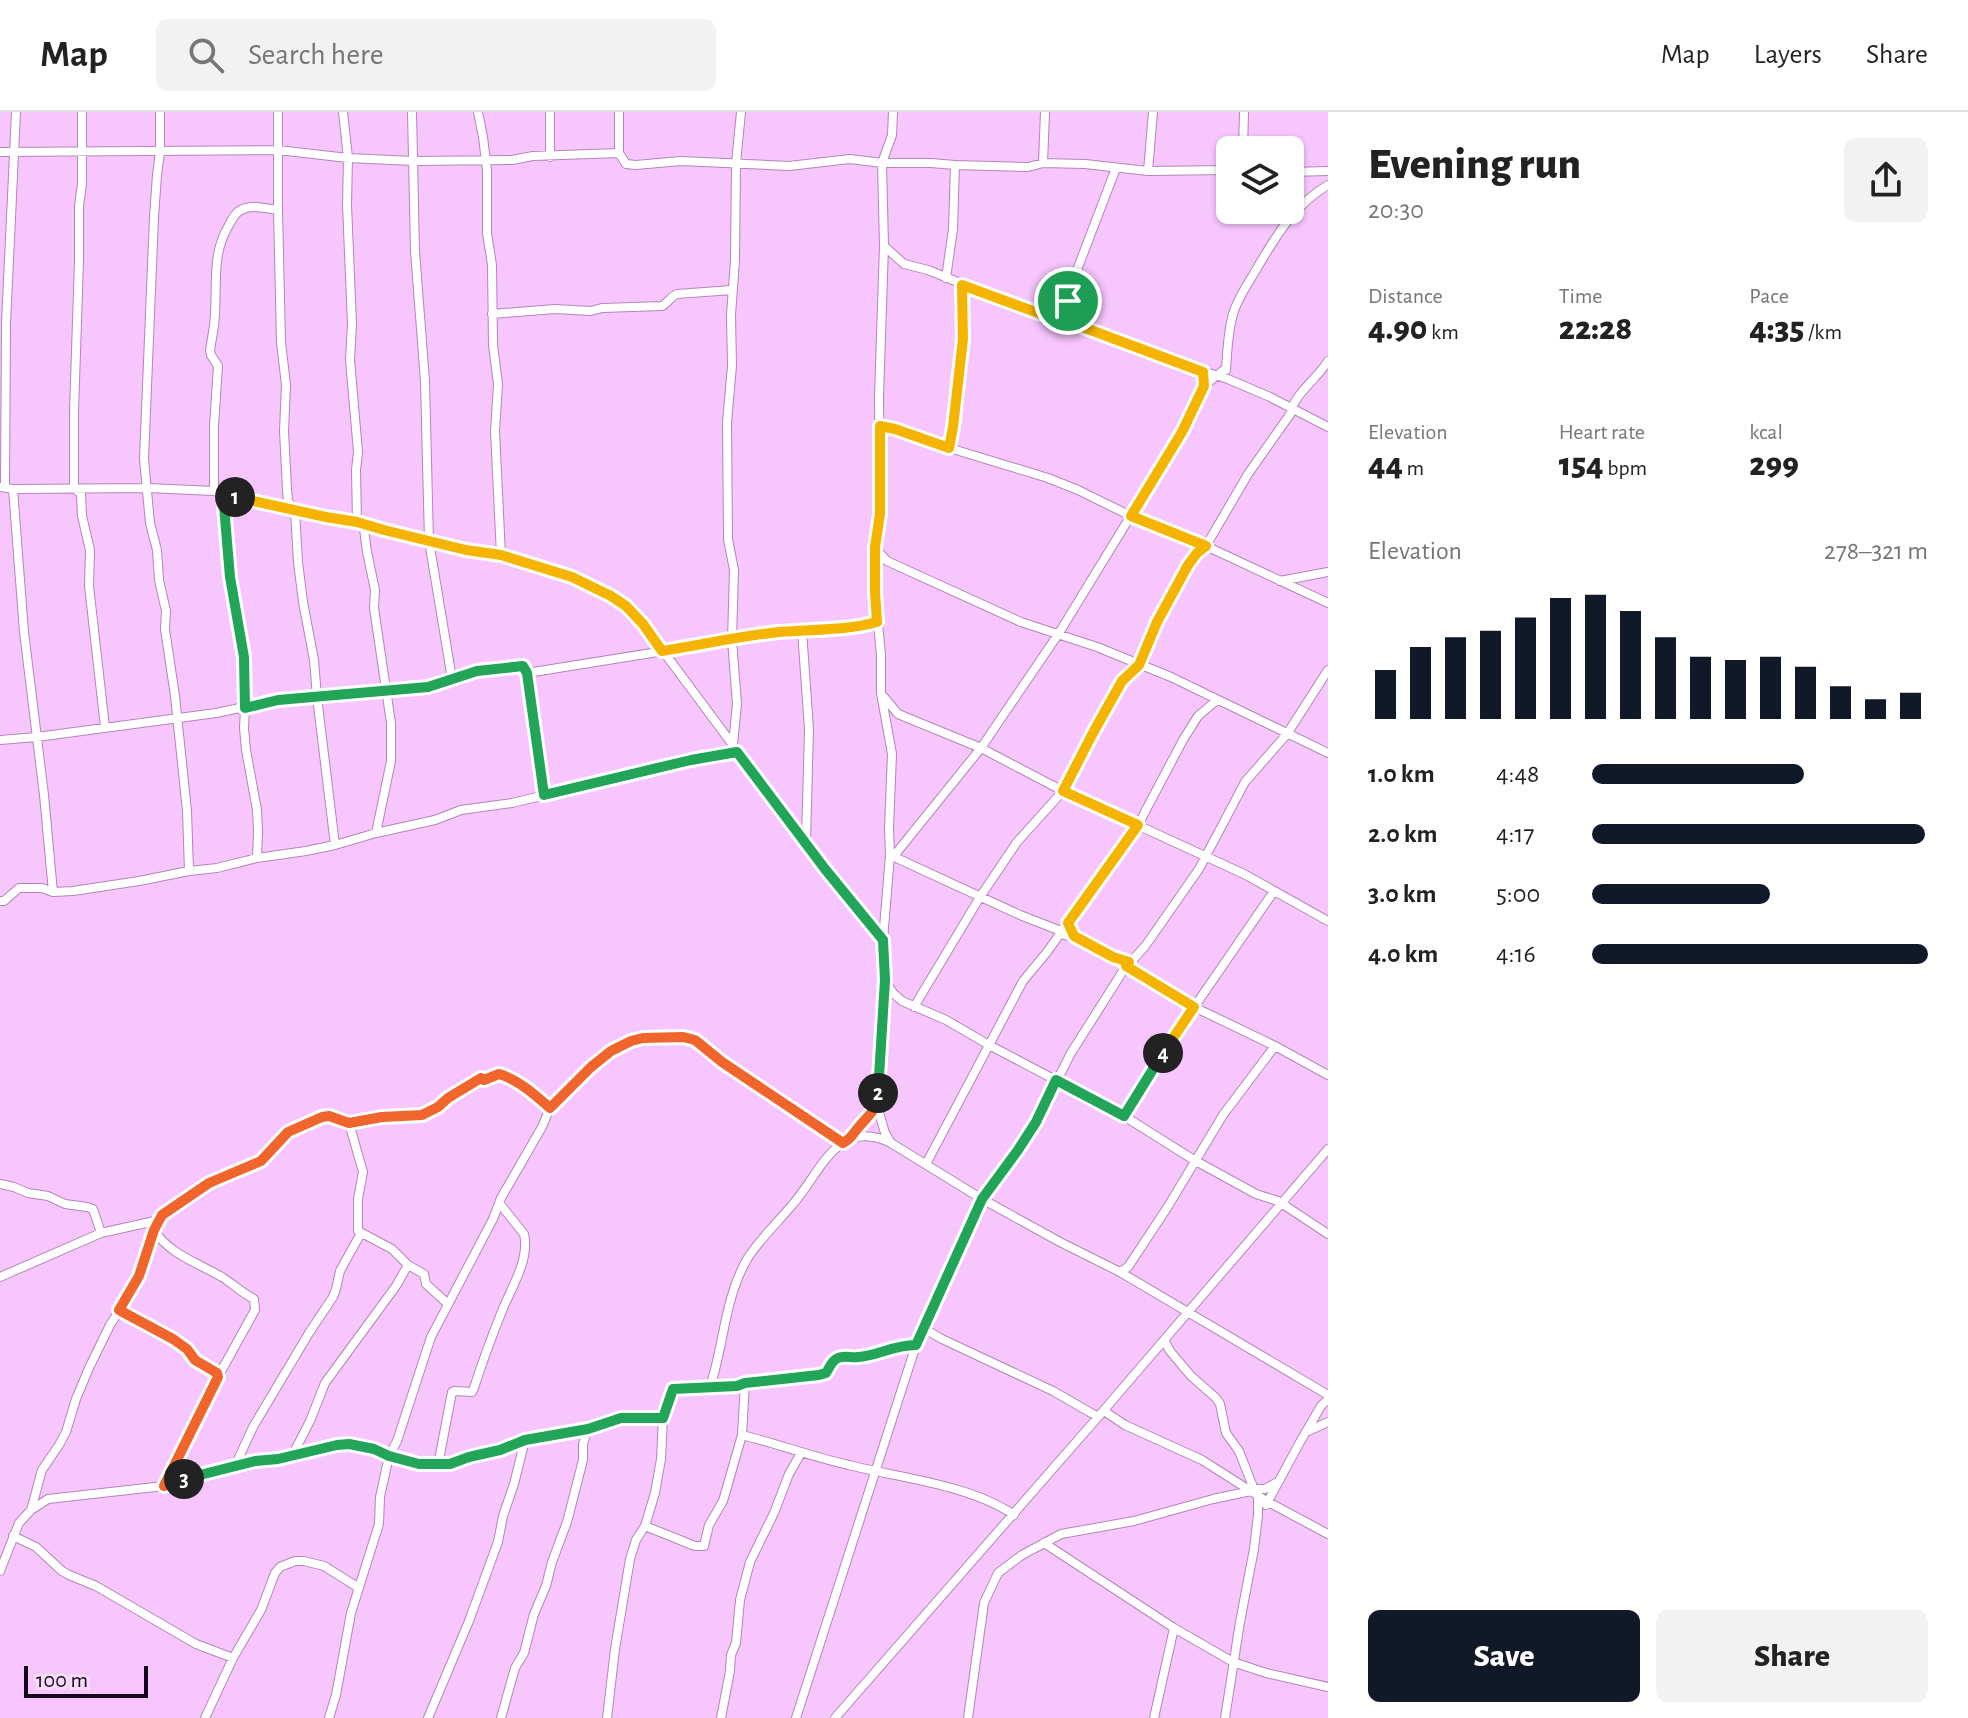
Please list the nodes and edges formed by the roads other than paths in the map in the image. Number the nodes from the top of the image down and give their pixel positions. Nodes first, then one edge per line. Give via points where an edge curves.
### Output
1 (16, 112) edge
2 (82, 112) edge
3 (160, 112) edge
4 (278, 112) edge
5 (343, 112) edge
6 (412, 112) edge
7 (478, 112) edge
8 (550, 112) edge
9 (619, 112) edge
10 (741, 112) edge
11 (893, 112) edge
12 (1045, 112) edge
13 (1153, 112) edge
14 (1244, 112) edge
15 (1243, 136) edge
16 (278, 150) junction
17 (0, 152) edge
18 (160, 152) junction
19 (13, 153) junction
20 (82, 153) junction
21 (619, 153) junction
22 (550, 157) junction
23 (348, 158) junction
24 (413, 161) junction
25 (484, 161) junction
26 (736, 163) junction
27 (882, 163) junction
28 (1043, 163) junction
29 (955, 165) junction
30 (1116, 168) junction
31 (1216, 170) edge
32 (1148, 171) junction
33 (1328, 171) edge
34 (1304, 172) edge
35 (1328, 185) edge
36 (278, 210) junction
37 (884, 246) junction
38 (904, 264) junction
39 (884, 270) junction
40 (946, 278) junction
41 (962, 285) junction
42 (732, 290) junction
43 (1068, 301) junction
44 (492, 314) junction
45 (1041, 314) junction
46 (1077, 325) junction
47 (1328, 361) edge
48 (1226, 368) junction
49 (1203, 372) junction
50 (1217, 376) junction
51 (1228, 379) junction
52 (1204, 386) junction
53 (1299, 395) junction
54 (1291, 407) junction
55 (1304, 414) junction
56 (880, 426) junction
57 (1328, 427) edge
58 (949, 448) junction
59 (6, 487) edge
60 (74, 488) junction
61 (148, 488) junction
62 (218, 492) junction
63 (295, 511) junction
64 (1131, 516) junction
65 (357, 522) junction
66 (429, 541) junction
67 (1206, 546) junction
68 (875, 547) junction
69 (501, 555) junction
70 (898, 566) junction
71 (875, 571) junction
72 (1328, 572) edge
73 (1279, 581) junction
74 (1328, 603) edge
75 (877, 622) junction
76 (802, 631) junction
77 (1059, 633) junction
78 (732, 640) junction
79 (662, 651) junction
80 (1139, 665) junction
81 (1328, 670) edge
82 (527, 673) junction
83 (452, 679) junction
84 (387, 691) junction
85 (881, 693) junction
86 (317, 697) junction
87 (1217, 700) junction
88 (245, 708) junction
89 (177, 718) junction
90 (105, 727) junction
91 (1287, 734) junction
92 (37, 737) junction
93 (0, 740) edge
94 (735, 748) junction
95 (981, 748) junction
96 (1328, 753) edge
97 (1063, 791) junction
98 (544, 795) junction
99 (1138, 825) junction
100 (376, 833) junction
101 (806, 842) junction
102 (335, 845) junction
103 (892, 856) junction
104 (1205, 856) junction
105 (257, 858) junction
106 (189, 871) junction
107 (1274, 891) junction
108 (53, 892) junction
109 (980, 897) junction
110 (0, 901) edge
111 (1328, 921) edge
112 (1068, 923) junction
113 (1060, 932) junction
114 (1074, 936) junction
115 (883, 940) junction
116 (1126, 966) junction
117 (885, 980) junction
118 (914, 1007) junction
119 (1194, 1007) junction
120 (989, 1045) junction
121 (1275, 1046) junction
122 (1328, 1075) edge
123 (1056, 1080) junction
124 (877, 1105) junction
125 (550, 1108) junction
126 (1124, 1116) junction
127 (349, 1123) junction
128 (852, 1138) junction
129 (843, 1143) junction
130 (891, 1143) junction
131 (1328, 1149) edge
132 (1194, 1160) junction
133 (926, 1164) junction
134 (0, 1184) edge
135 (982, 1199) junction
136 (1277, 1202) junction
137 (500, 1204) junction
138 (159, 1220) junction
139 (154, 1230) junction
140 (101, 1233) junction
141 (361, 1233) junction
142 (1328, 1234) edge
143 (408, 1265) junction
144 (1126, 1272) junction
145 (0, 1277) edge
146 (448, 1304) junction
147 (119, 1310) junction
148 (1187, 1313) junction
149 (923, 1328) junction
150 (1164, 1340) junction
151 (916, 1345) junction
152 (218, 1377) junction
153 (745, 1383) junction
154 (710, 1387) junction
155 (1328, 1397) edge
156 (1101, 1414) junction
157 (663, 1418) junction
158 (1328, 1422) edge
159 (588, 1429) junction
160 (1306, 1432) junction
161 (742, 1435) junction
162 (525, 1440) junction
163 (801, 1453) junction
164 (292, 1456) junction
165 (389, 1456) junction
166 (438, 1465) junction
167 (235, 1466) junction
168 (875, 1471) junction
169 (1279, 1480) junction
170 (164, 1486) junction
171 (1253, 1493) junction
172 (1268, 1502) junction
173 (31, 1510) junction
174 (1014, 1515) junction
175 (1258, 1515) junction
176 (645, 1526) junction
177 (1328, 1534) edge
178 (13, 1536) junction
179 (1044, 1543) junction
180 (0, 1571) edge
181 (359, 1588) junction
182 (1174, 1628) junction
183 (233, 1658) junction
184 (1233, 1662) junction
185 (1328, 1687) edge
186 (205, 1718) edge
187 (329, 1718) edge
188 (428, 1718) edge
189 (501, 1718) edge
190 (607, 1718) edge
191 (721, 1718) edge
192 (796, 1718) edge
193 (835, 1718) edge
194 (968, 1718) edge
195 (1154, 1718) edge
196 (1225, 1718) edge

1 - 19 street
2 - 20 street
3 - 18 street
4 - 16 street
5 - 23 street
6 - 24 street
7 - 25 street
8 - 22 street
9 - 21 street
10 - 26 street
11 - 27 street
12 - 28 street
13 - 32 street
14 - 15 street
16 - 18 street
16 - 23 street
16 - 36 street
17 - 19 street
18 - 20 street
18 - 61 street via 144,459
19 - 20 street
19 - 59 street
20 - 60 street
21 - 22 street
21 - 26 street via 626,164 636,165
22 - 25 street
23 - 24 street
23 - 65 street
24 - 25 street
24 - 66 street
25 - 44 street
26 - 27 street
26 - 42 street
27 - 29 street
27 - 37 street
28 - 29 street
28 - 30 street
29 - 40 street
30 - 32 street
30 - 43 street
31 - 32 street
33 - 34 street
35 - 48 street via 1302,204 1277,234 1241,294 1233,313
36 - 62 street via 240,210 218,249 210,350 218,366
36 - 63 street via 285,454 288,501
37 - 38 street
37 - 39 street
38 - 39 street
38 - 40 street
39 - 56 street
40 - 41 street
41 - 45 street
41 - 58 street via 963,339
42 - 44 street via 677,294 662,306
42 - 78 street via 727,480 734,570
43 - 45 street
43 - 46 street
44 - 69 street
45 - 46 street
46 - 49 street
47 - 53 street
48 - 50 street
48 - 51 street
49 - 50 street
49 - 52 street
50 - 51 street
50 - 52 street
51 - 54 street
52 - 64 street
53 - 54 street
53 - 55 street
54 - 55 street
54 - 67 street
55 - 57 street
56 - 58 street
56 - 68 street
58 - 64 street via 1048,478
59 - 60 street
59 - 92 street
60 - 61 street
60 - 90 street via 81,494 90,550 89,586
61 - 62 street
61 - 89 street
62 - 63 street
62 - 88 street via 244,657
63 - 65 street
63 - 86 street
64 - 67 street
64 - 77 street
65 - 66 street
65 - 84 street via 364,529 375,590
66 - 69 street
66 - 83 street
67 - 73 street
67 - 80 street via 1188,565
68 - 70 street
68 - 71 street
69 - 79 street via 572,577 611,596 643,624
70 - 71 street
70 - 77 street via 1021,622
71 - 75 street
72 - 73 street
73 - 74 street
75 - 76 street
75 - 85 street
76 - 78 street
76 - 101 street via 809,729
77 - 80 street
77 - 95 street
78 - 79 street
78 - 94 street
79 - 82 street
79 - 94 street
80 - 87 street
80 - 97 street via 1122,681
81 - 91 street
82 - 83 street via 523,666 513,666
82 - 98 street
83 - 84 street
84 - 86 street
84 - 100 street via 391,761
85 - 95 street via 898,714
85 - 103 street via 892,754
86 - 88 street
86 - 102 street
87 - 91 street
87 - 99 street via 1198,716
88 - 89 street
88 - 105 street
89 - 90 street
89 - 106 street
90 - 92 street
91 - 96 street
91 - 104 street via 1245,782
92 - 93 street
92 - 108 street
94 - 98 street
94 - 101 street
95 - 97 street
95 - 103 street
97 - 99 street
97 - 109 street via 1017,842
98 - 100 street
99 - 104 street
99 - 112 street
100 - 102 street
101 - 115 street
102 - 105 street
103 - 109 street
103 - 115 street
104 - 107 street
104 - 116 street
105 - 106 street
106 - 108 street
107 - 111 street
107 - 119 street
108 - 110 street via 19,888
109 - 113 street
109 - 118 street
112 - 113 street
112 - 114 street
113 - 114 street
113 - 120 street via 1023,981
114 - 116 street
115 - 117 street
116 - 119 street
116 - 123 street
117 - 118 street via 893,993
117 - 124 street
118 - 120 street
119 - 121 street
119 - 126 street
120 - 123 street
120 - 133 street
121 - 122 street
121 - 132 street
123 - 126 street
123 - 135 street via 1036,1122
124 - 128 street
124 - 130 street
125 - 127 street via 499,1074 481,1078 422,1115
125 - 129 street via 611,1051 643,1038 683,1037 695,1040
125 - 137 street
126 - 132 street
127 - 138 street via 329,1116 296,1127 261,1161 209,1183
127 - 141 street via 363,1172 357,1228
128 - 129 street
128 - 130 street via 879,1137
129 - 154 street via 827,1156 746,1260
130 - 133 street
131 - 136 street
132 - 136 street
132 - 144 street
133 - 135 street
134 - 140 street via 93,1209
135 - 144 street
135 - 149 street
136 - 142 street
136 - 148 street via 1275,1211
137 - 146 street
137 - 166 street via 524,1234 524,1256 472,1392 452,1392
138 - 139 street
138 - 140 street
139 - 147 street via 139,1276
139 - 152 street via 177,1252 254,1299 255,1310
140 - 145 street
141 - 143 street via 392,1249
141 - 167 street via 340,1271 333,1297
143 - 146 street via 424,1274 426,1284
143 - 164 street via 325,1383
144 - 148 street
146 - 165 street
147 - 152 street via 173,1339
147 - 173 street via 89,1368 66,1432 42,1470
148 - 150 street
148 - 155 street
149 - 151 street
149 - 156 street
150 - 156 street
150 - 171 street via 1220,1404 1226,1433 1239,1451
151 - 153 street via 836,1359 819,1375
151 - 168 street
152 - 170 street
153 - 154 street
153 - 161 street
154 - 157 street via 673,1389
155 - 160 street
156 - 171 street via 1202,1460
156 - 174 street
157 - 159 street via 621,1418
157 - 176 street via 660,1470
158 - 160 street
159 - 162 street
159 - 189 street via 567,1522
160 - 169 street
161 - 163 street
161 - 176 street via 704,1546
162 - 166 street
162 - 188 street via 498,1542
163 - 168 street
163 - 191 street via 750,1562
164 - 165 street via 349,1444
164 - 167 street
165 - 166 street
165 - 181 street via 379,1524
167 - 170 street
168 - 174 street via 972,1495
168 - 192 street
169 - 171 street
169 - 172 street
170 - 173 street via 48,1499
171 - 172 street
171 - 175 street
171 - 179 street via 1061,1534
172 - 175 street
172 - 177 street
173 - 178 street
174 - 193 street
175 - 184 street
176 - 190 street via 630,1559
178 - 180 street
178 - 183 street via 36,1547 69,1575 196,1644
179 - 182 street
179 - 194 street via 998,1573 984,1603
181 - 183 street via 324,1566 295,1561 280,1567
181 - 187 street
182 - 184 street
182 - 195 street
183 - 186 street
184 - 185 street
184 - 196 street

